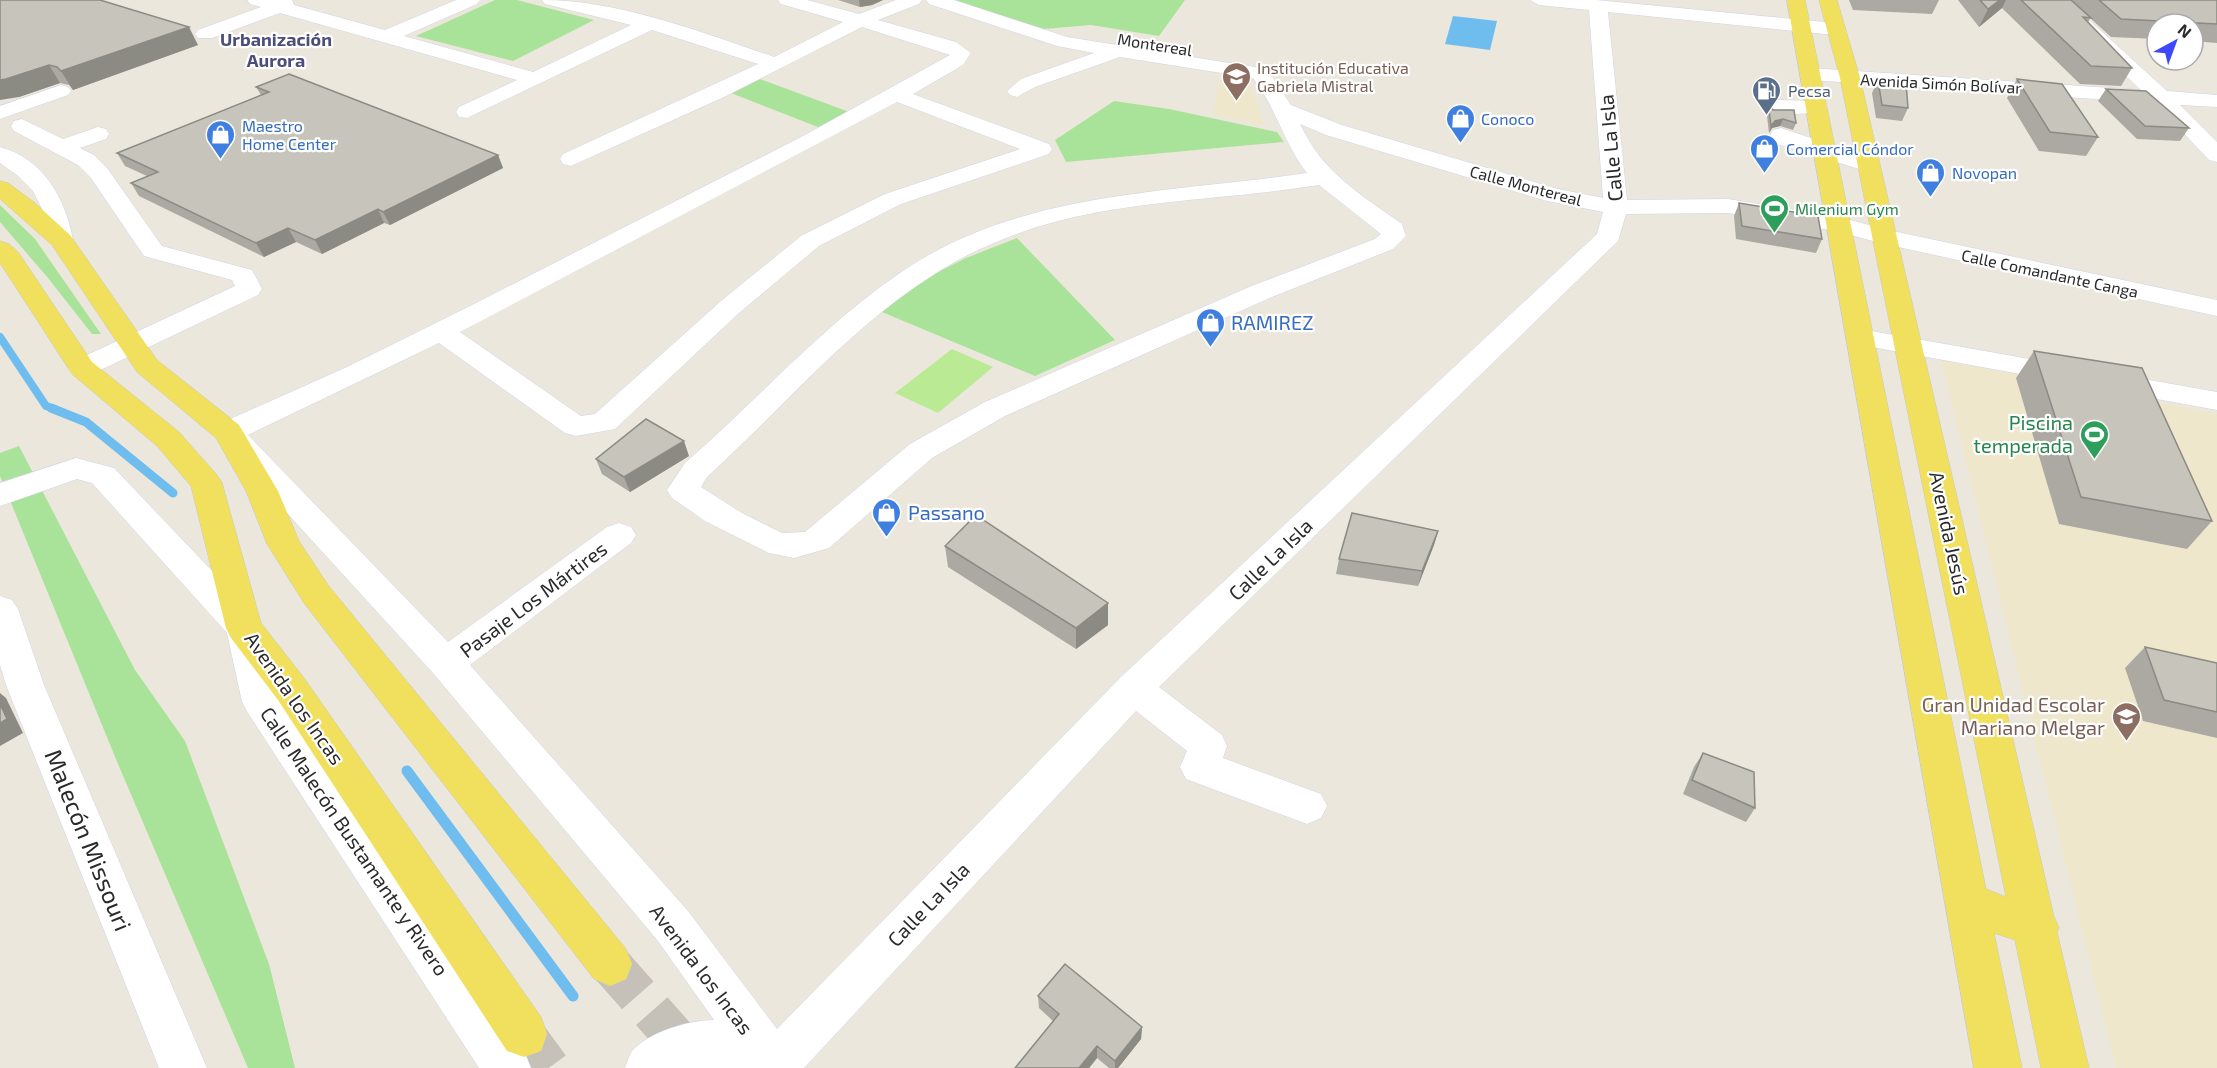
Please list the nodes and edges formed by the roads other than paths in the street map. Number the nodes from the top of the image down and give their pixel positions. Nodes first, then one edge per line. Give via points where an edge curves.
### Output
1 (256, 0) edge
2 (471, 0) edge
3 (551, 0) edge
4 (787, 0) edge
5 (913, 0) edge
6 (935, 0) edge
7 (1539, 0) edge
8 (1796, 0) edge
9 (1828, 0) edge
10 (2056, 0) edge
11 (287, 3) edge
12 (1598, 6) junction
13 (859, 21) junction
14 (650, 24) junction
15 (1800, 24) junction
16 (1835, 29) junction
17 (1037, 32) junction
18 (205, 34) dead end
19 (386, 37) junction
20 (1115, 52) junction
21 (776, 64) junction
22 (1260, 73) junction
23 (1810, 74) junction
24 (1850, 78) junction
25 (535, 79) junction
26 (61, 91) edge
27 (1017, 91) dead end
28 (897, 95) junction
29 (2160, 96) junction
30 (2217, 101) edge
31 (1816, 105) junction
32 (1283, 109) junction
33 (1779, 109) edge
34 (467, 112) dead end
35 (0, 113) edge
36 (73, 122) dead end
37 (1334, 130) junction
38 (98, 134) dead end
39 (1781, 135) dead end
40 (41, 136) junction
41 (1300, 145) junction
42 (0, 151) edge
43 (2217, 155) edge
44 (571, 159) dead end
45 (1827, 163) junction
46 (1870, 173) junction
47 (1323, 178) junction
48 (0, 188) edge
49 (1616, 207) junction
50 (1839, 224) junction
51 (1884, 237) junction
52 (61, 240) junction
53 (0, 249) edge
54 (2217, 308) edge
55 (440, 331) junction
56 (1860, 337) junction
57 (131, 345) junction
58 (1909, 346) junction
59 (82, 368) junction
60 (2217, 401) edge
61 (228, 432) junction
62 (0, 495) edge
63 (620, 534) dead end
64 (0, 609) edge
65 (244, 628) junction
66 (446, 663) junction
67 (1134, 688) junction
68 (1307, 806) dead end
69 (1968, 903) junction
70 (2037, 928) junction
71 (610, 964) tunnel mouth
72 (515, 1051) tunnel mouth
73 (782, 1063) edge
74 (183, 1068) edge
75 (649, 1068) edge
76 (1998, 1068) edge
77 (2065, 1068) edge

1 - 11 street
2 - 19 street
3 - 14 street
4 - 13 street
5 - 13 street
6 - 17 street, Montereal
7 - 12 street
8 - 15 main road
9 - 16 main road, Avenida Jesús
10 - 29 street
11 - 18 street
11 - 19 street
12 - 15 street
12 - 49 street, Calle La Isla
13 - 21 street
13 - 28 street via 950,46 961,53 956,61
14 - 21 street
14 - 25 street
15 - 16 street
15 - 23 main road
16 - 24 main road, Avenida Jesús
17 - 20 street, Montereal
17 - 22 street, Montereal via 1100,35 1239,58 1259,62
19 - 25 street
20 - 22 street, Montereal
20 - 27 street
21 - 44 street
22 - 32 street, Montereal
23 - 24 street, Avenida Simón Bolívar
23 - 31 main road
24 - 29 street, Avenida Simón Bolívar
24 - 46 main road, Avenida Jesús
25 - 34 street
26 - 35 street
28 - 55 street
28 - 55 street via 1041,149 893,199 810,241 730,307 604,422 576,426
29 - 30 street, Avenida Simón Bolívar
29 - 43 street
31 - 33 street
31 - 45 main road
32 - 37 street, Calle Montereal
32 - 41 street, Montereal
36 - 40 street
37 - 41 street via 1310,135
37 - 49 street, Calle Montereal via 1555,196
38 - 40 street
39 - 45 street
40 - 42 street
40 - 57 street via 86,160 99,173 153,250 243,275 249,289
41 - 47 street, Montereal
42 - 52 street, Avenida los Incas via 35,178 52,199
45 - 46 main road
45 - 50 main road
46 - 51 main road, Avenida Jesús
47 - 47 street, Montereal via 1072,211 968,246 903,283 871,309 696,470 683,490 699,503 782,546 817,540 921,451 995,409 1263,291 1384,244 1394,236 1392,229
48 - 52 main road, Avenida los Incas
49 - 50 street, Calle Montereal via 1717,205
49 - 67 street, Calle La Isla via 1609,236
50 - 51 street, Calle Montereal
50 - 56 main road
51 - 54 street, Calle Comandante Canga
51 - 58 main road, Avenida Jesús
52 - 57 main road, Avenida los Incas
53 - 59 main road, Avenida los Incas
55 - 61 street
56 - 58 street
56 - 69 main road
57 - 59 street
57 - 61 main road, Avenida los Incas via 147,366
58 - 60 street
58 - 70 main road, Avenida Jesús
59 - 65 main road, Avenida los Incas via 168,439 206,483
61 - 66 street, Avenida los Incas
61 - 71 main road, Avenida los Incas via 262,491 284,544 316,594
62 - 65 street, Calle Malecón Bustamante y Rivero via 76,468 104,475
63 - 66 street, Pasaje Los Mártires
64 - 74 street, Malecón Missouri via 25,685
65 - 72 street, Calle Malecón Bustamante y Rivero via 261,702
66 - 73 street, Avenida los Incas via 673,926
67 - 68 street via 1208,746 1200,767
67 - 73 street, Calle La Isla
69 - 70 main road
69 - 76 main road
70 - 77 main road, Avenida Jesús
73 - 75 street via 740,1043 712,1042 684,1048

